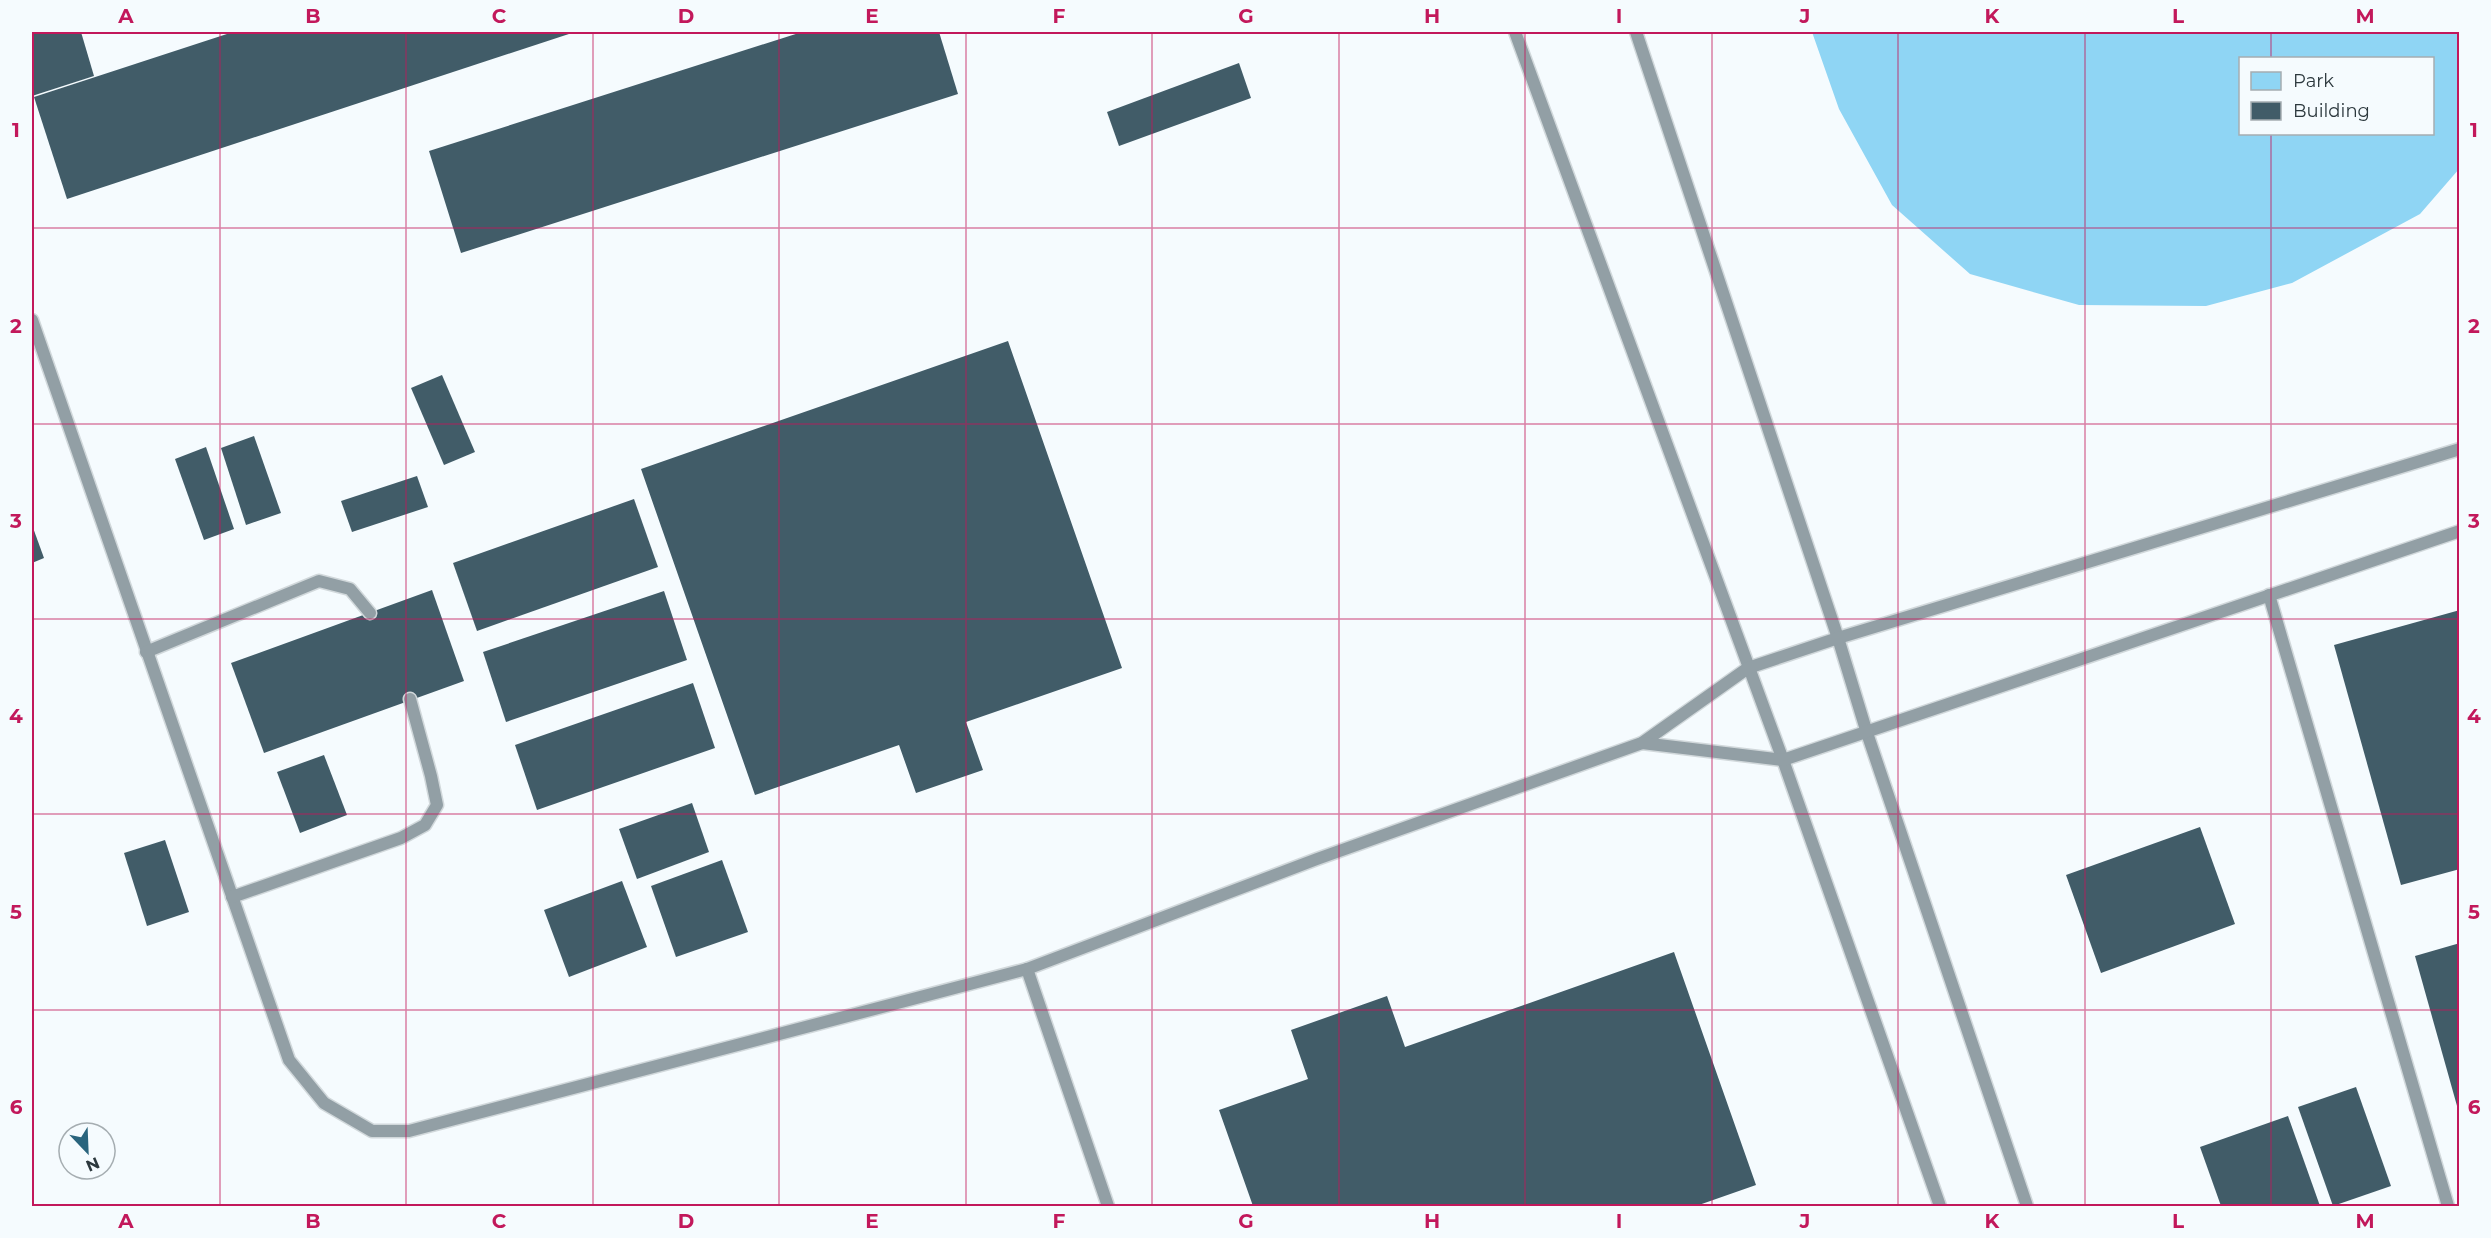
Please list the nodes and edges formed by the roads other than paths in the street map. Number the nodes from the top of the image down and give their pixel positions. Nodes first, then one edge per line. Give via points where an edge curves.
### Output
1 (1515, 32) edge
2 (1636, 32) edge
3 (32, 320) edge
4 (2460, 449) edge
5 (2460, 531) edge
6 (2269, 596) junction
7 (370, 613) dead end
8 (1838, 638) junction
9 (146, 652) junction
10 (1748, 668) junction
11 (410, 699) dead end
12 (1867, 733) junction
13 (1642, 743) junction
14 (1783, 760) junction
15 (232, 897) junction
16 (1027, 969) junction
17 (1108, 1206) edge
18 (1940, 1206) edge
19 (2027, 1206) edge
20 (2448, 1206) edge

1 - 10 lane
2 - 8 lane
3 - 9 lane
4 - 8 lane
5 - 6 lane
6 - 12 lane
6 - 20 lane
7 - 9 lane via 350,589 319,581
8 - 10 lane
8 - 12 lane
9 - 15 lane
10 - 13 lane
10 - 14 lane
11 - 15 lane via 437,805 425,825 401,838
12 - 14 lane
12 - 19 lane
13 - 14 lane
13 - 16 lane via 1317,859
14 - 18 lane
15 - 16 lane via 289,1060 324,1103 372,1131 409,1131
16 - 17 lane

